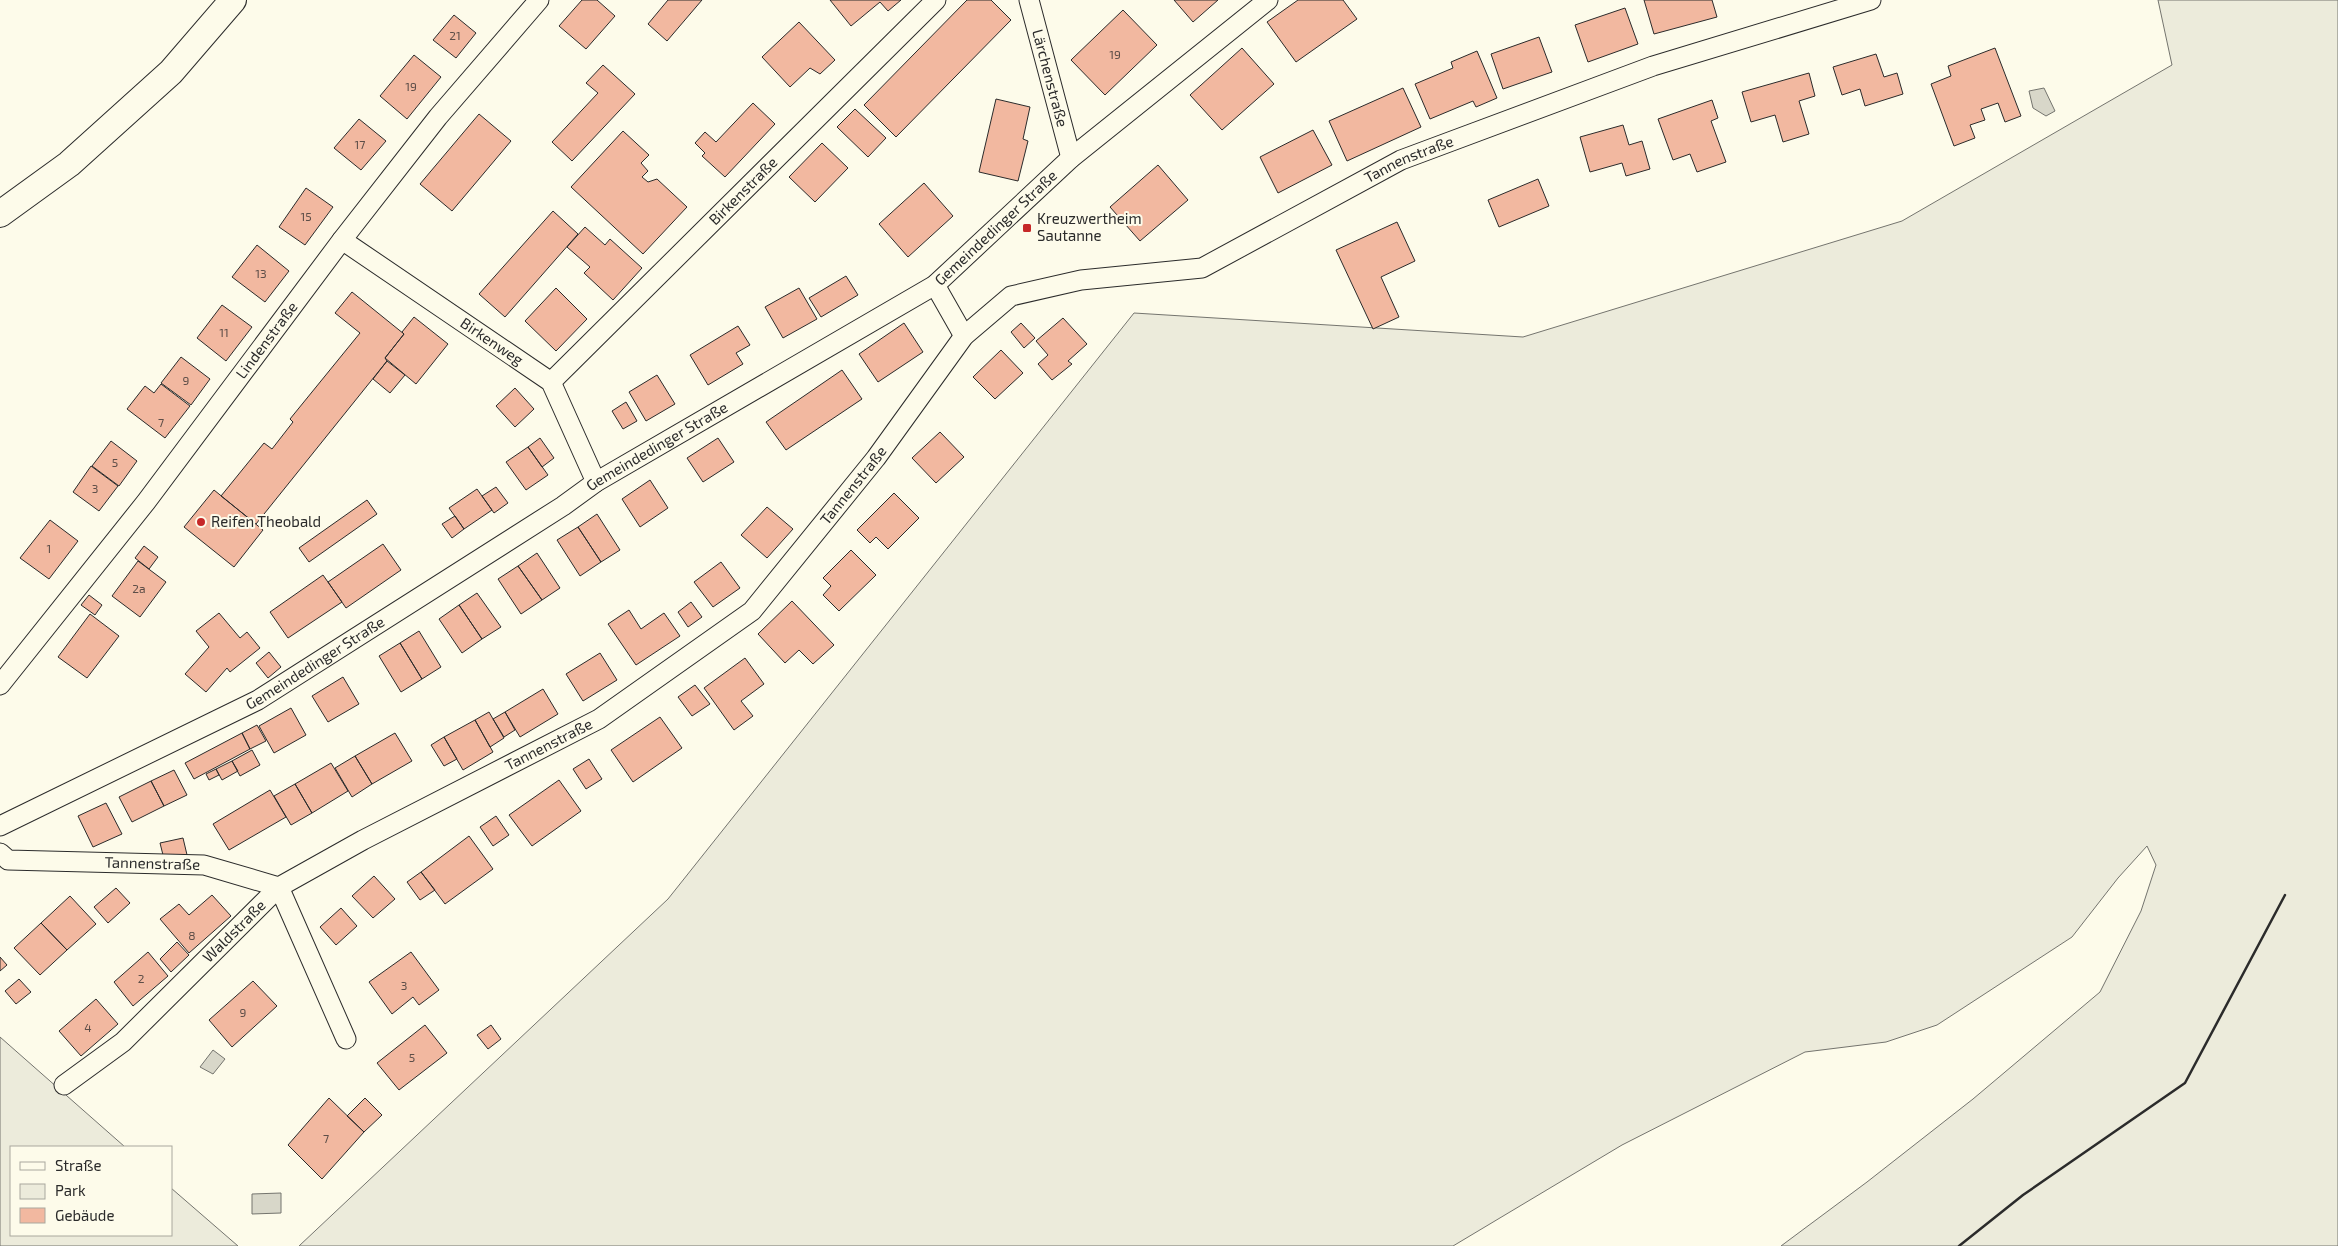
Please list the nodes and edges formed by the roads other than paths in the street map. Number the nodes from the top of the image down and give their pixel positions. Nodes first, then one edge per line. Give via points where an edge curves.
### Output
1 (233, 0) edge
2 (539, 0) edge
3 (936, 0) edge
4 (1029, 0) edge
5 (1268, 0) edge
6 (1871, 0) edge
7 (1071, 158) junction
8 (0, 214) edge
9 (342, 240) junction
10 (935, 285) junction
11 (964, 336) junction
12 (551, 382) junction
13 (596, 482) junction
14 (0, 685) edge
15 (0, 826) edge
16 (0, 853) edge
17 (279, 887) junction
18 (346, 1039) dead end
19 (64, 1085) dead end

1 - 8 main road via 171,72 69,164
2 - 9 street, Lindenstraße via 438,117
3 - 12 street, Birkenstraße
4 - 7 street, Lärchenstraße
5 - 7 street, Gemeindedinger Straße
6 - 11 street, Tannenstraße via 1653,66 1400,160 1202,268 1080,280 1011,296
7 - 10 street, Gemeindedinger Straße
9 - 12 street, Birkenweg
9 - 14 street, Lindenstraße via 146,502
10 - 11 street
10 - 13 street, Gemeindedinger Straße
11 - 17 street, Tannenstraße via 876,458 752,611 599,718
12 - 13 street
13 - 15 street, Gemeindedinger Straße via 258,700
16 - 17 street, Tannenstraße via 8,860 204,865
17 - 18 street, Waldstraße
17 - 19 street, Waldstraße via 123,1042

